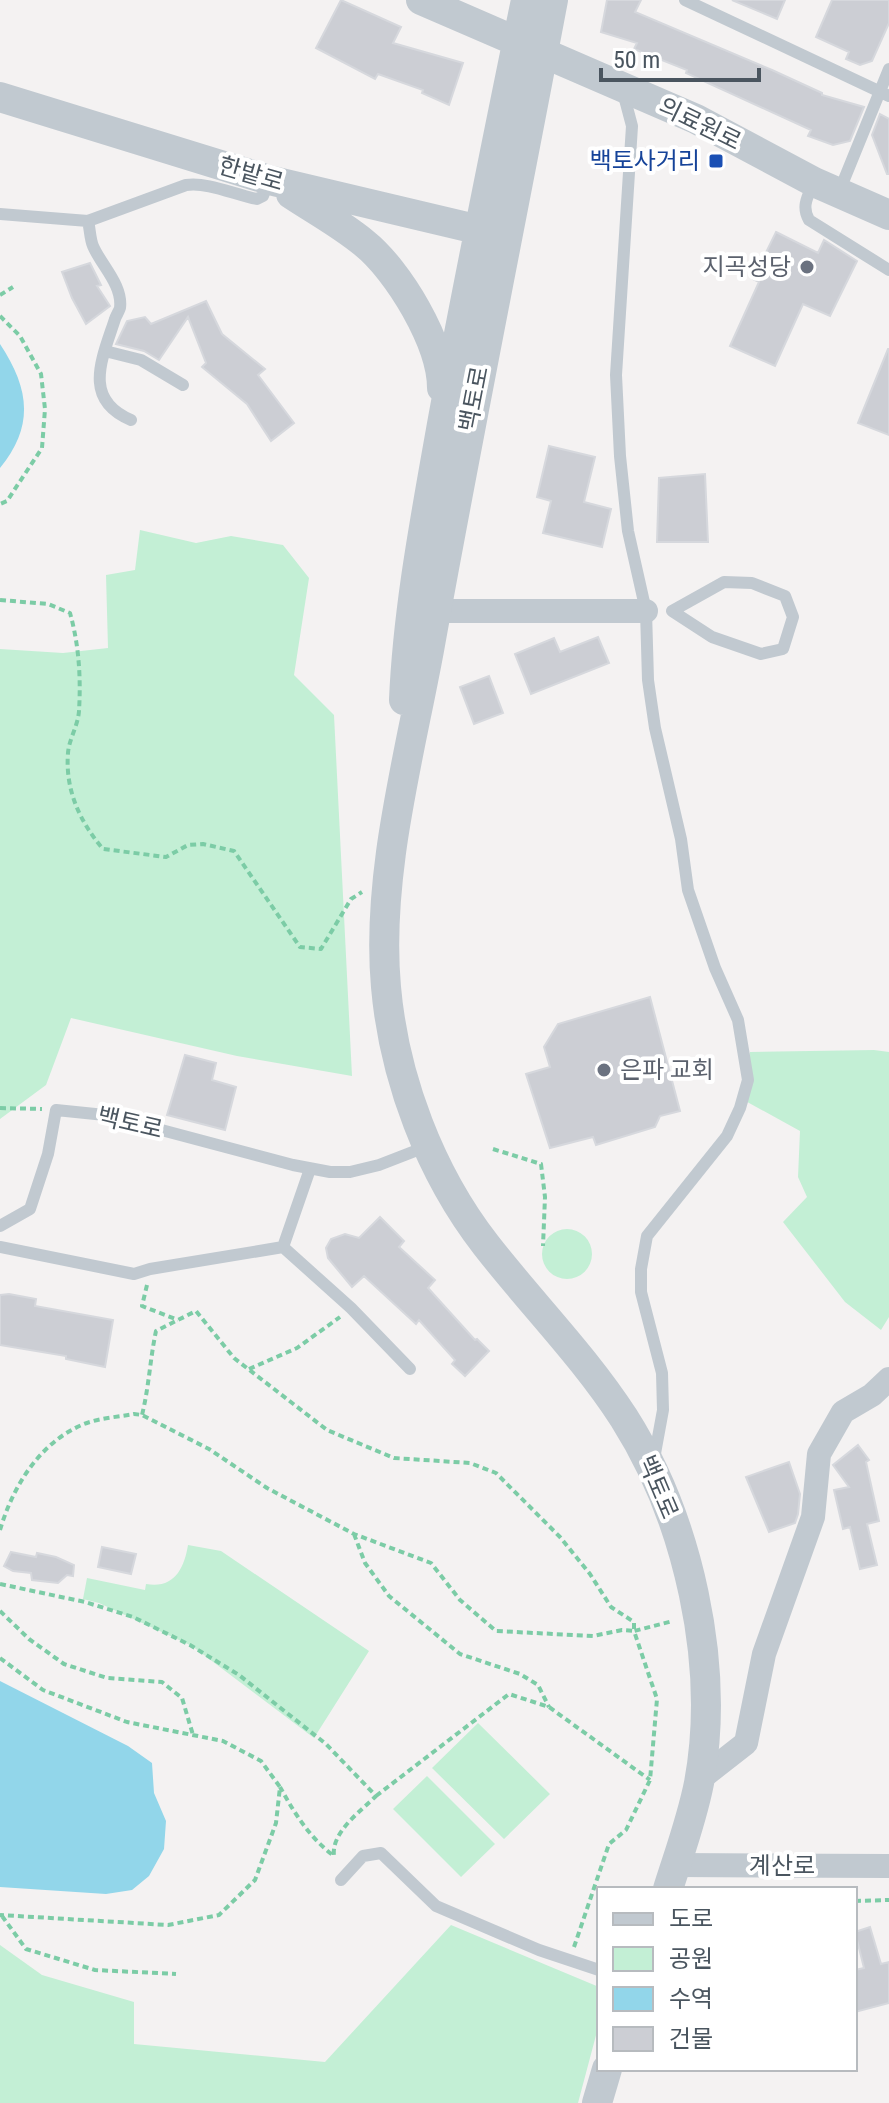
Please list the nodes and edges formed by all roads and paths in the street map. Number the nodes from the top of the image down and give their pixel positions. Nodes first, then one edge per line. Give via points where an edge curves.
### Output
1 (421, 0) edge
2 (526, 0) edge
3 (553, 0) edge
4 (685, 0) edge
5 (530, 49) junction
6 (889, 69) edge
7 (622, 88) junction
8 (884, 94) edge
9 (0, 97) edge
10 (269, 180) junction
11 (826, 188) junction
12 (0, 214) edge
13 (889, 215) edge
14 (88, 221) junction
15 (492, 233) junction
16 (889, 270) edge
17 (13, 287) dead end
18 (0, 295) edge
19 (0, 316) edge
20 (105, 351) junction
21 (183, 385) dead end
22 (131, 420) dead end
23 (442, 427) junction
24 (0, 504) edge
25 (0, 600) edge
26 (424, 609) junction
27 (646, 611) junction
28 (672, 611) joint
29 (388, 893) junction
30 (0, 1108) edge
31 (56, 1110) junction
32 (428, 1146) junction
33 (493, 1149) dead end
34 (310, 1169) junction
35 (0, 1226) edge
36 (543, 1246) dead end
37 (0, 1247) edge
38 (283, 1247) junction
39 (142, 1306) dead end
40 (351, 1308) junction
41 (180, 1320) junction
42 (249, 1369) junction
43 (410, 1369) dead end
44 (889, 1379) edge
45 (142, 1415) junction
46 (653, 1466) junction
47 (0, 1530) edge
48 (354, 1534) junction
49 (0, 1584) edge
50 (0, 1611) edge
51 (696, 1615) junction
52 (634, 1631) junction
53 (0, 1658) edge
54 (549, 1707) junction
55 (193, 1735) junction
56 (700, 1779) junction
57 (650, 1780) junction
58 (280, 1787) junction
59 (376, 1796) junction
60 (889, 1866) edge
61 (672, 1877) edge
62 (341, 1880) dead end
63 (889, 1900) edge
64 (857, 1901) edge
65 (1, 1915) edge
66 (570, 1961) junction
67 (597, 1969) edge
68 (176, 1974) dead end
69 (606, 2071) edge
70 (597, 2103) edge

1 - 5 street, 의료원로
2 - 5 street, 백토로
3 - 5 street, 백토로
4 - 8 lane
5 - 7 street, 의료원로
5 - 15 street, 백토로
6 - 8 lane
7 - 11 street, 의료원로 via 696,119
7 - 27 lane via 632,126 616,375 628,531
8 - 11 lane
9 - 10 street, 한밭로
10 - 14 lane via 267,191 257,199 200,183
10 - 15 street, 한밭로
10 - 23 street via 365,244 408,297 436,354 442,378
11 - 13 street, 의료원로
11 - 16 lane via 805,204 809,220
12 - 14 lane
14 - 20 lane via 120,308
15 - 23 street, 백토로
15 - 26 street, 백토로
17 - 18 path
19 - 24 path via 20,336 41,374 45,409 42,448
20 - 21 lane via 141,360
20 - 22 lane via 99,390 115,413
23 - 26 street, 백토로
25 - 29 path via 48,604 70,613 79,645 79,714 68,751 69,788 87,830 103,849 166,857 188,845 234,851 300,947 321,949 351,899 362,892
26 - 27 street
26 - 29 street, 백토로
27 - 46 lane via 655,728 688,890 738,1020 748,1080 727,1136 647,1236 641,1292 662,1373 663,1410
28 - 28 lane via 712,637 761,654 783,649 793,617 785,596 752,583 724,582
29 - 32 street, 백토로 via 390,1014 400,1064
30 - 31 path
31 - 34 lane, 백토로 via 105,1115
31 - 35 lane via 30,1209
32 - 34 lane, 백토로 via 350,1172
32 - 46 street, 백토로 via 483,1242 585,1366
33 - 36 path via 541,1164
34 - 38 lane
37 - 38 lane via 134,1274
38 - 40 lane
39 - 41 path
40 - 42 path via 297,1348
40 - 43 lane
41 - 42 path via 196,1311
41 - 45 path via 156,1331
42 - 52 path via 327,1430 394,1458 470,1463 496,1473 560,1537 611,1607 634,1622
44 - 56 street via 843,1412 819,1454 813,1517 764,1654 746,1743
45 - 47 path via 85,1424 49,1445 28,1468
45 - 48 path
46 - 51 street, 백토로 via 692,1583
48 - 52 path via 431,1563 460,1600 496,1631 593,1636
48 - 54 path via 365,1563 389,1596 460,1654 538,1685
49 - 59 path via 133,1617 190,1645 239,1675 326,1744
50 - 55 path via 64,1664 107,1678 162,1682 182,1698
51 - 52 path
51 - 56 street, 백토로 via 705,1695
52 - 57 path via 657,1699
53 - 55 path via 43,1690 127,1722
54 - 57 path
54 - 59 path via 509,1694
55 - 58 path via 223,1741 261,1761
56 - 61 street, 백토로
57 - 66 path via 626,1830 609,1844
58 - 59 path via 304,1826 334,1856 338,1836
58 - 65 path via 276,1823 255,1880 219,1915 168,1925
60 - 61 street, 계산로
62 - 66 lane via 363,1856 381,1853 436,1906
63 - 64 path
65 - 68 path via 26,1949 95,1970
66 - 67 lane
69 - 70 street

